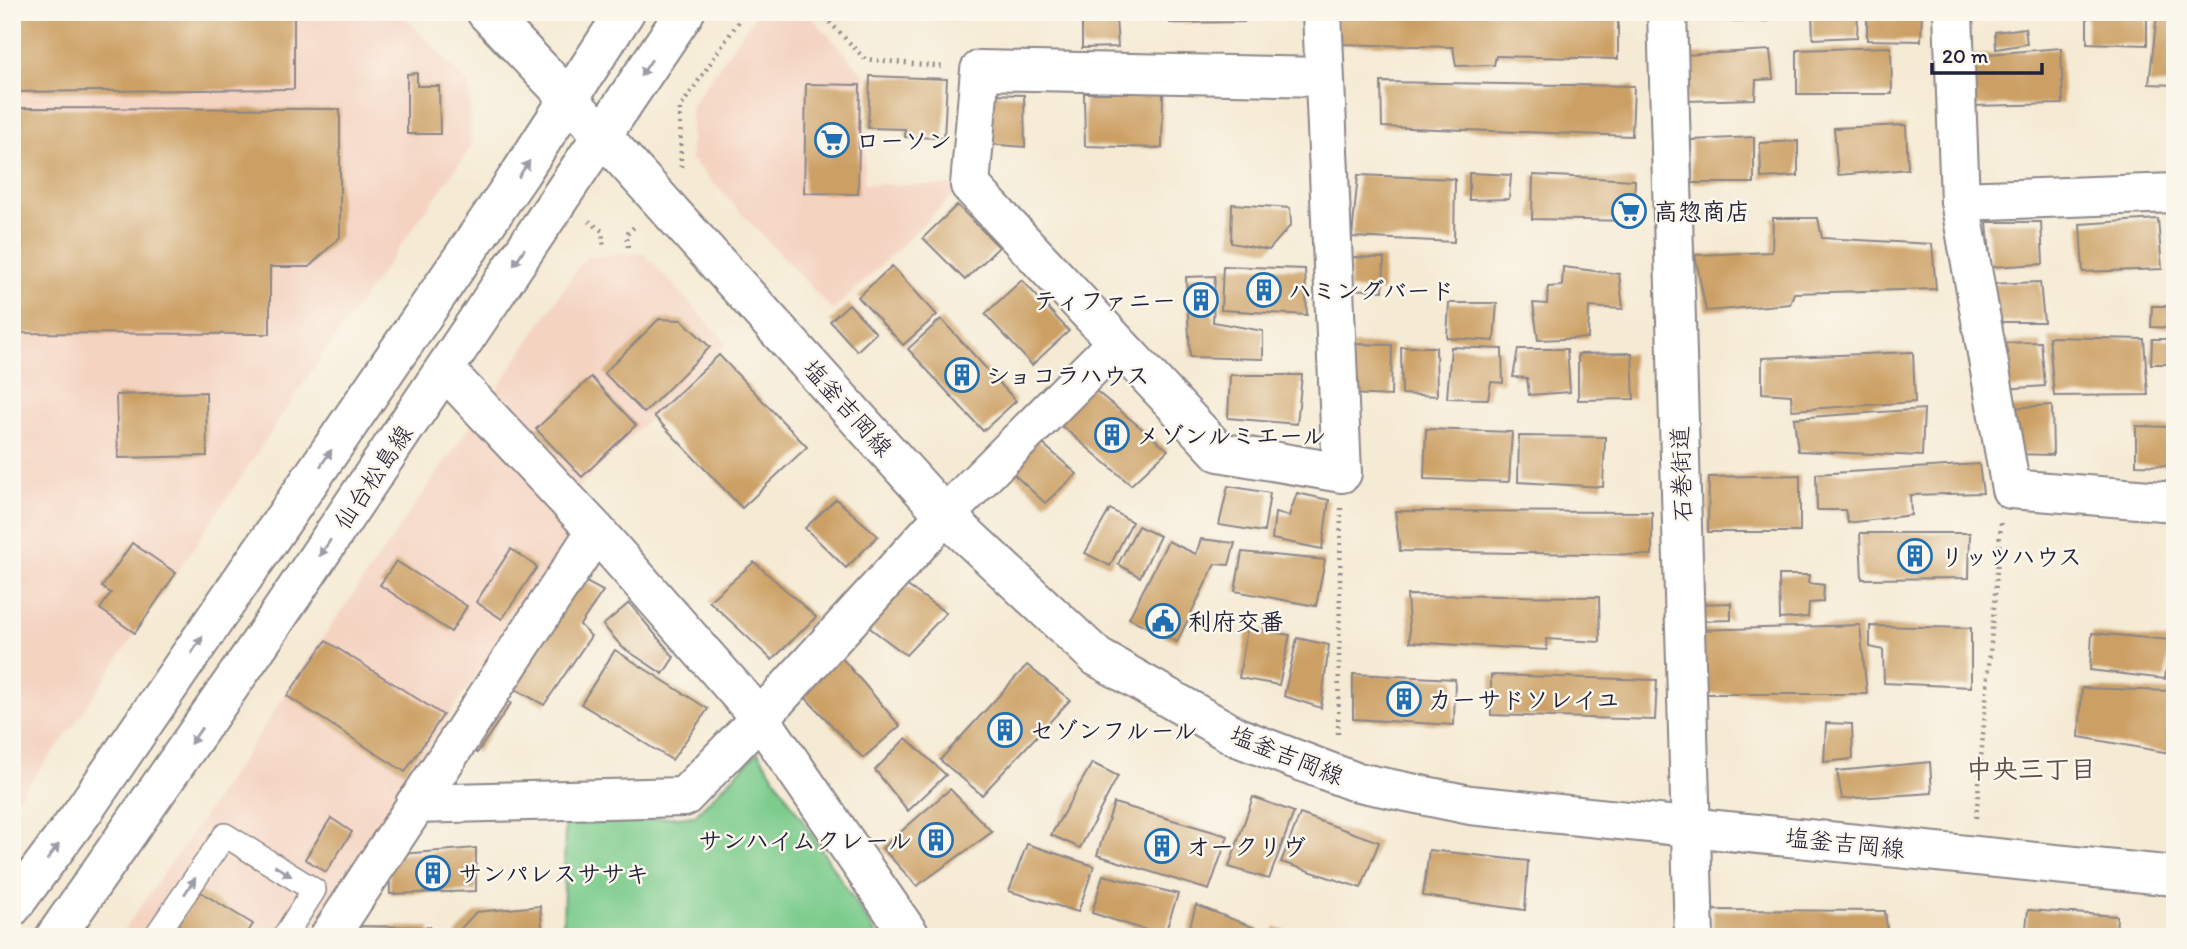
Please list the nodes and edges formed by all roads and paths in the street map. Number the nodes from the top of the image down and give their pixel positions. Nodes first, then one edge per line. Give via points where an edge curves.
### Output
1 (486, 12) edge
2 (625, 12) edge
3 (685, 12) edge
4 (745, 12) edge
5 (820, 12) edge
6 (1322, 12) edge
7 (1667, 12) edge
8 (1953, 12) edge
9 (980, 71) junction
10 (1324, 76) junction
11 (569, 100) junction
12 (601, 133) junction
13 (681, 170) dead end
14 (2175, 193) edge
15 (1960, 201) junction
16 (584, 218) dead end
17 (638, 223) dead end
18 (628, 247) dead end
19 (604, 248) dead end
20 (1116, 343) junction
21 (445, 370) junction
22 (1342, 473) junction
23 (2011, 489) junction
24 (2175, 502) edge
25 (944, 515) junction
26 (596, 531) junction
27 (761, 718) junction
28 (1325, 730) dead end
29 (1338, 735) junction
30 (1349, 740) dead end
31 (415, 804) junction
32 (1976, 824) dead end
33 (1692, 828) junction
34 (2175, 876) edge
35 (12, 906) edge
36 (55, 937) edge
37 (155, 937) edge
38 (284, 937) edge
39 (329, 937) edge
40 (911, 937) edge
41 (1694, 937) edge

1 - 11 street, 塩釜吉岡線
2 - 11 street, 仙台松島線
3 -> 12 street, 仙台松島線
4 - 13 path via 680,108
5 - 9 path via 865,59
6 - 10 street
7 - 33 street, 石巻街道
8 - 15 street
9 - 10 street
9 - 20 street via 971,185
10 - 22 street
11 - 12 street, 塩釜吉岡線
35 -> 11 street, 仙台松島線 via 82,813
12 -> 21 street, 仙台松島線
12 - 25 street, 塩釜吉岡線
14 - 15 street
15 - 23 street
16 - 19 path via 603,231
17 - 18 path via 626,234
20 - 22 street via 1219,452
20 - 25 street
21 - 26 street
21 -> 36 street, 仙台松島線
22 - 29 path
23 - 24 street
23 - 32 path via 2002,512
25 - 27 street
25 - 33 street, 塩釜吉岡線 via 1097,657 1237,737 1353,781 1470,805
26 - 27 street
26 - 31 street
27 - 31 street via 684,797
27 - 40 street
28 - 29 path
29 - 30 path
31 - 39 street
33 - 34 street, 塩釜吉岡線
33 - 41 street, 石巻街道
37 -> 38 lane via 225,835 314,890

